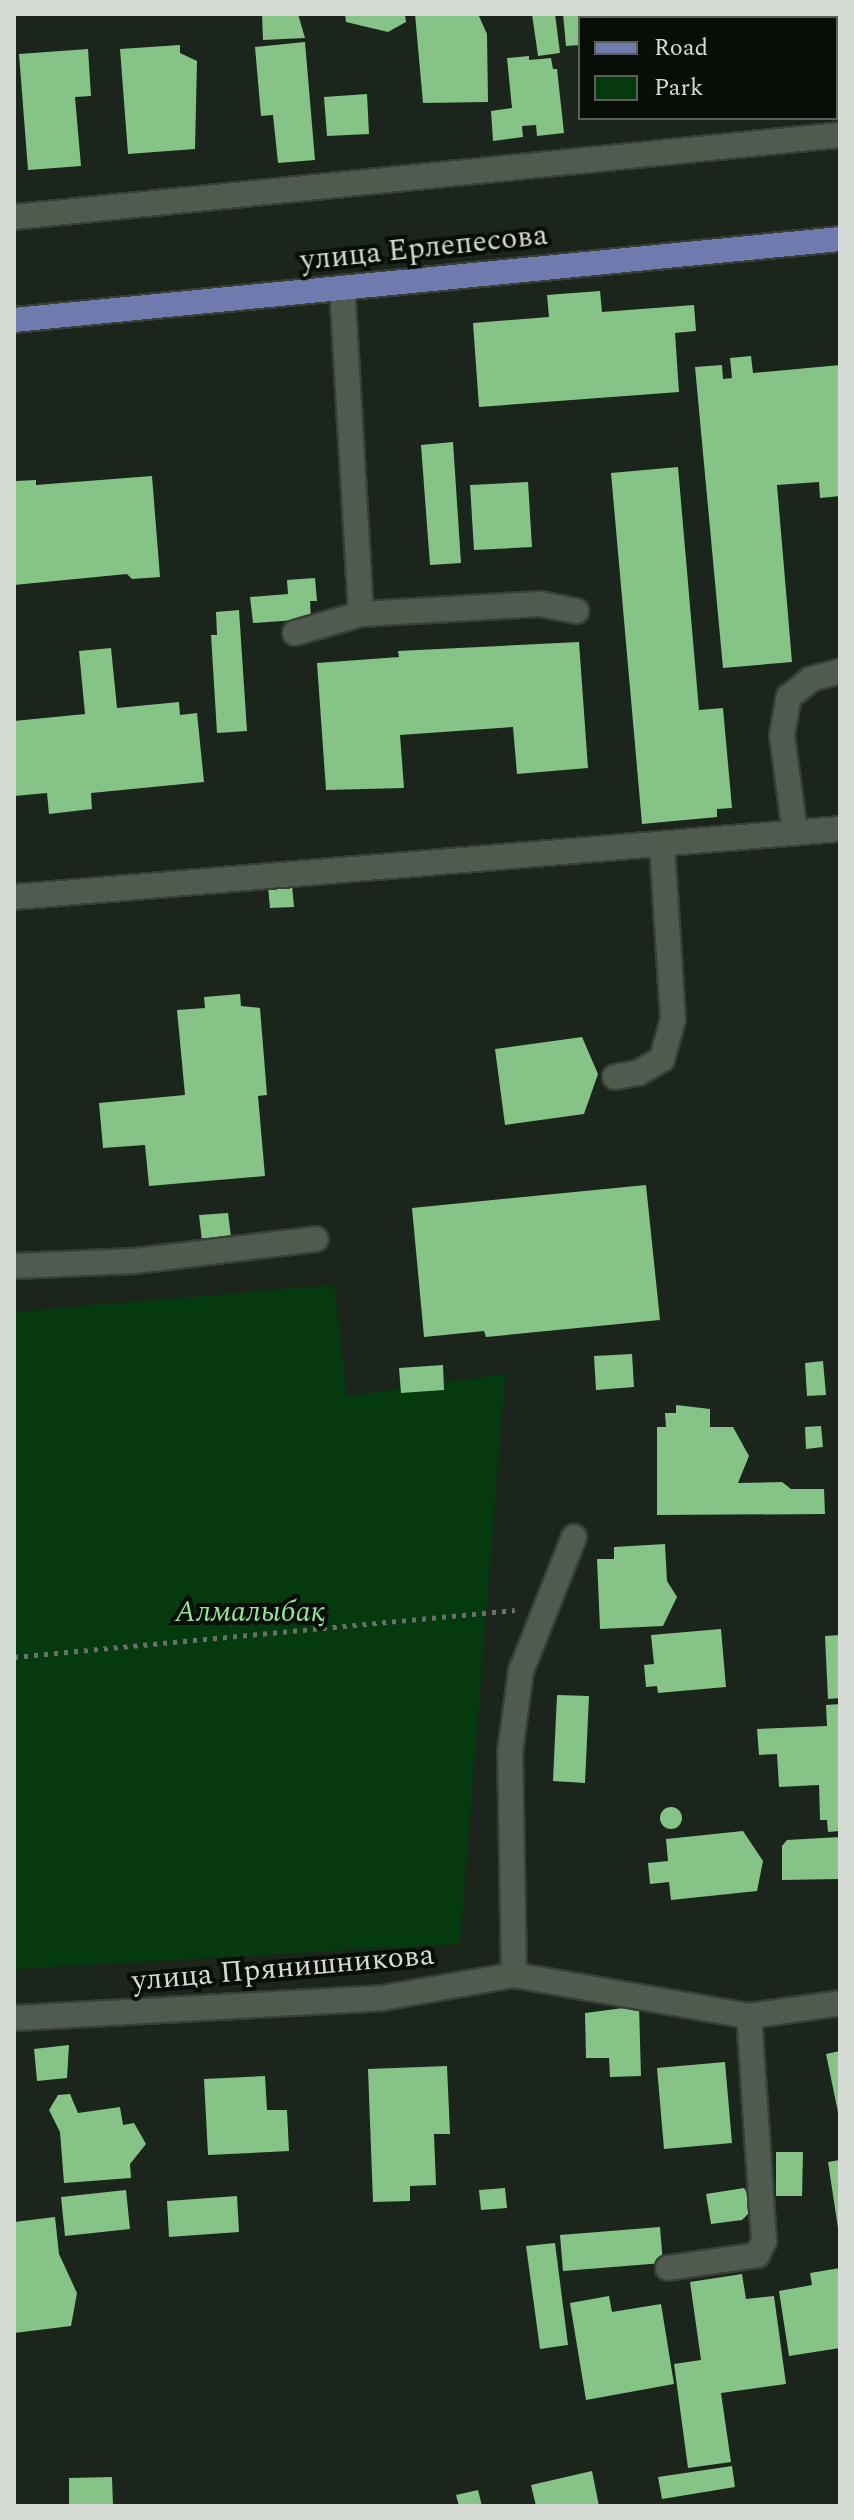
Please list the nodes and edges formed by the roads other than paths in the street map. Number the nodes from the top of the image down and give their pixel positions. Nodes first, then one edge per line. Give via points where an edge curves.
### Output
1 (840, 135) edge
2 (14, 217) edge
3 (840, 239) edge
4 (342, 288) junction
5 (14, 320) edge
6 (576, 611) dead end
7 (361, 614) junction
8 (295, 633) dead end
9 (840, 671) edge
10 (840, 829) edge
11 (795, 833) junction
12 (662, 845) junction
13 (14, 897) edge
14 (615, 1077) dead end
15 (316, 1239) dead end
16 (14, 1266) edge
17 (574, 1537) dead end
18 (514, 1975) junction
19 (840, 2003) edge
20 (749, 2016) junction
21 (14, 2018) edge
22 (668, 2268) dead end

1 - 2 street
3 - 4 main road, улица Ерлепесова
4 - 5 main road, улица Ерлепесова
4 - 7 street
6 - 7 street via 540,604
7 - 8 street
9 - 11 street via 811,679 789,697 782,735
10 - 11 street
11 - 12 street
12 - 13 street
12 - 14 street via 673,1019 662,1059 638,1073
15 - 16 street via 135,1261
17 - 18 street via 521,1671 510,1752
18 - 20 street, улица Прянишникова
18 - 21 street, улица Прянишникова via 382,1998
19 - 20 street, улица Прянишникова
20 - 22 street via 764,2241 757,2255

